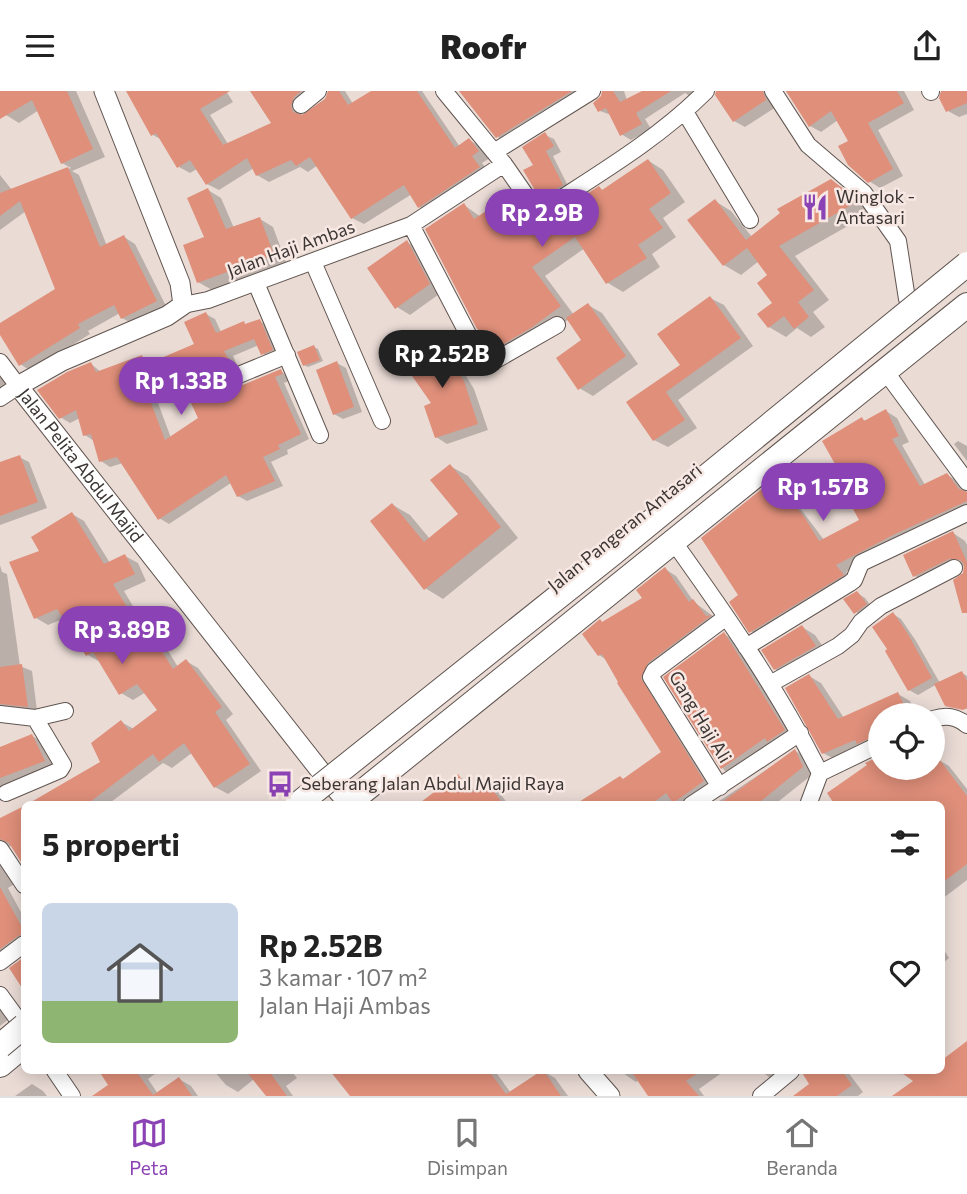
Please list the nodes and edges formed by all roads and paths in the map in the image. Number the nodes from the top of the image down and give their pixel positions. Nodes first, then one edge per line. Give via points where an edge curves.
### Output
1 (104, 91) edge
2 (318, 91) edge
3 (444, 91) edge
4 (592, 91) edge
5 (706, 91) edge
6 (773, 91) edge
7 (301, 105) dead end
8 (685, 112) junction
9 (499, 158) junction
10 (750, 220) dead end
11 (411, 225) junction
12 (967, 250) edge
13 (313, 263) junction
14 (967, 264) edge
15 (256, 283) junction
16 (967, 285) edge
17 (907, 299) junction
18 (183, 305) junction
19 (967, 306) edge
20 (557, 325) dead end
21 (286, 355) junction
22 (0, 362) edge
23 (885, 371) junction
24 (18, 386) junction
25 (212, 386) dead end
26 (0, 398) edge
27 (382, 421) dead end
28 (320, 435) dead end
29 (967, 482) edge
30 (967, 513) edge
31 (673, 541) junction
32 (954, 568) dead end
33 (725, 618) junction
34 (746, 647) junction
35 (770, 684) junction
36 (65, 711) dead end
37 (0, 714) edge
38 (945, 717) edge
39 (34, 718) junction
40 (967, 725) edge
41 (800, 733) junction
42 (868, 750) edge
43 (322, 773) junction
44 (820, 773) junction
45 (720, 787) junction
46 (6, 793) dead end
47 (287, 801) edge
48 (302, 801) edge
49 (326, 801) edge
50 (345, 801) edge
51 (352, 801) edge
52 (697, 801) edge
53 (810, 801) edge
54 (0, 849) edge
55 (21, 880) edge
56 (21, 946) edge
57 (0, 962) edge
58 (0, 995) edge
59 (18, 1024) edge
60 (0, 1046) edge
61 (21, 1048) edge
62 (21, 1060) edge
63 (0, 1065) edge
64 (57, 1074) edge
65 (591, 1074) edge
66 (787, 1074) edge
67 (0, 1078) edge
68 (72, 1096) edge
69 (610, 1096) edge
70 (761, 1096) edge

1 - 18 street via 180,283
2 - 7 street
3 - 9 street
4 - 9 street, Jalan Haji Ambas
5 - 8 street
6 - 17 street via 808,145 864,193 898,241
8 - 9 street via 551,205 529,200
8 - 10 street
9 - 11 street, Jalan Haji Ambas
11 - 13 street, Jalan Haji Ambas
11 - 20 street via 483,363 489,364
12 - 17 main road, Jalan Pangeran Antasari
13 - 15 street, Jalan Haji Ambas
13 - 27 street
14 - 48 main road, bridge
15 - 18 street, Jalan Haji Ambas
15 - 21 street
16 - 49 main road
17 - 43 main road, Jalan Pangeran Antasari
18 - 24 street, Jalan Pelita Abdul Majid
19 - 23 main road
21 - 25 street
21 - 28 street
22 - 24 street
23 - 29 street
23 - 31 main road
24 - 26 street
24 - 43 street, Jalan Pelita Abdul Majid
30 - 34 street via 860,563 853,582
31 - 33 street
31 - 51 main road
32 - 35 street via 901,593 861,622 838,646
33 - 34 street
33 - 45 street, Gang Haji Ali via 651,677
34 - 35 street
35 - 41 street
36 - 39 street
37 - 39 street
38 - 40 street
39 - 46 street via 63,765
41 - 44 street
41 - 45 street, Gang Haji Ali
42 - 44 street
43 - 47 main road, Jalan Pangeran Antasari
43 - 50 street, Jalan Pelita Abdul Majid
44 - 53 street
45 - 52 street, Gang Haji Ali
54 - 55 street
56 - 57 street
58 - 59 street
59 - 60 main road, bridge
61 - 63 main road
62 - 67 main road
64 - 68 street
65 - 69 street
66 - 70 street

